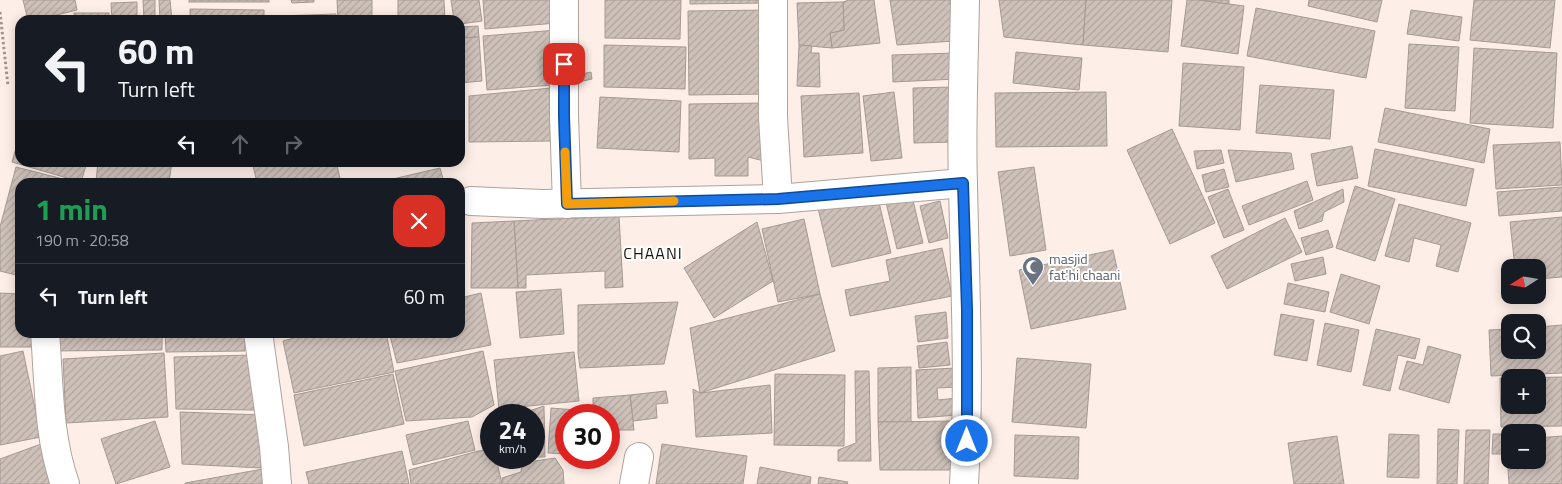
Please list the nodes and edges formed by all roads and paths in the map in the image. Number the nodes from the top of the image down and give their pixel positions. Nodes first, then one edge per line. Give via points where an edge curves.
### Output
1 (564, 0) edge
2 (773, 0) edge
3 (965, 0) edge
4 (0, 12) edge
5 (8, 86) dead end
6 (963, 183) junction
7 (778, 199) junction
8 (471, 201) dead end
9 (567, 204) junction
10 (45, 338) edge
11 (259, 338) edge
12 (639, 456) dead end
13 (65, 484) edge
14 (277, 484) edge
15 (634, 484) edge
16 (964, 484) edge

1 - 9 street
2 - 7 street via 773,117
3 - 6 street
4 - 5 path
6 - 7 street
6 - 16 street via 967,310
7 - 9 street
8 - 9 street
10 - 13 street via 53,436
11 - 14 street
12 - 15 street

